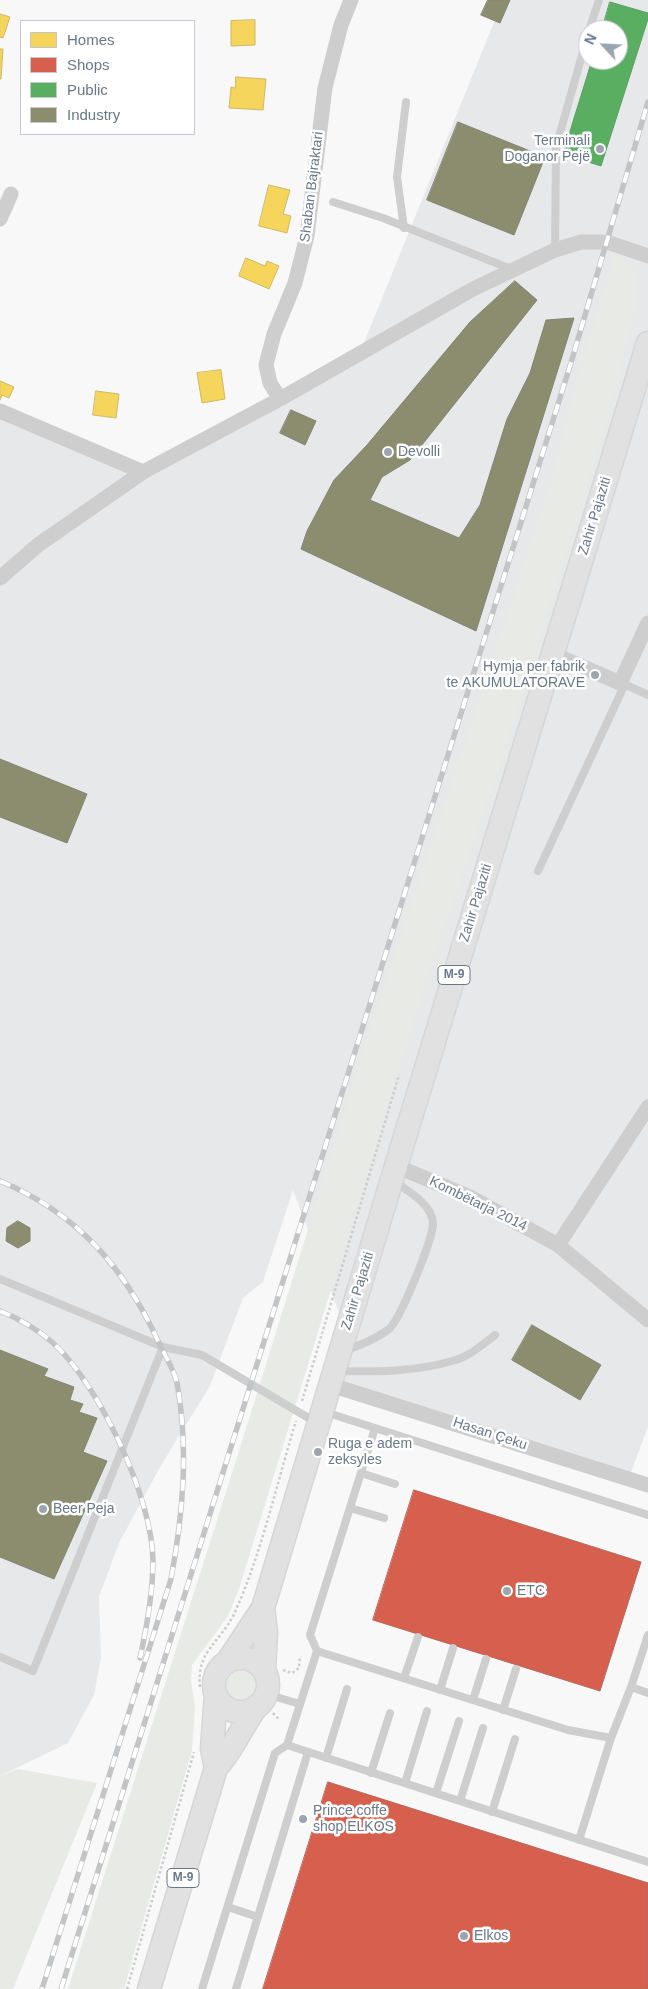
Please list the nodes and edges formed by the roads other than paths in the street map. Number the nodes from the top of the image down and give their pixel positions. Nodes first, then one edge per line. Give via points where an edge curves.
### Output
1 (351, 0) edge
2 (599, 0) edge
3 (592, 20) edge
4 (578, 69) edge
5 (406, 102) dead end
6 (11, 194) dead end
7 (333, 202) dead end
8 (0, 219) edge
9 (404, 228) junction
10 (555, 250) junction
11 (648, 256) edge
12 (513, 270) junction
13 (648, 343) edge
14 (280, 399) junction
15 (0, 411) edge
16 (143, 472) junction
17 (0, 578) edge
18 (648, 623) edge
19 (553, 654) junction
20 (623, 684) junction
21 (648, 695) edge
22 (538, 871) dead end
23 (648, 1107) edge
24 (394, 1172) junction
25 (558, 1245) junction
26 (0, 1279) edge
27 (648, 1320) edge
28 (495, 1335) dead end
29 (163, 1347) junction
30 (335, 1370) junction
31 (321, 1417) junction
32 (375, 1428) junction
33 (361, 1473) junction
34 (395, 1484) dead end
35 (648, 1486) edge
36 (350, 1508) junction
37 (648, 1515) edge
38 (384, 1518) dead end
39 (264, 1608) junction
40 (648, 1635) edge
41 (418, 1637) dead end
42 (453, 1648) dead end
43 (317, 1651) junction
44 (0, 1657) edge
45 (486, 1658) dead end
46 (228, 1661) junction
47 (272, 1667) junction
48 (516, 1669) dead end
49 (404, 1678) junction
50 (631, 1687) junction
51 (347, 1690) dead end
52 (440, 1690) junction
53 (208, 1693) junction
54 (648, 1693) edge
55 (473, 1700) junction
56 (265, 1704) junction
57 (300, 1704) junction
58 (503, 1710) junction
59 (427, 1711) dead end
60 (390, 1713) dead end
61 (459, 1721) dead end
62 (483, 1728) dead end
63 (611, 1738) junction
64 (515, 1739) dead end
65 (287, 1745) junction
66 (308, 1752) junction
67 (326, 1758) junction
68 (216, 1768) junction
69 (372, 1773) junction
70 (405, 1783) junction
71 (436, 1793) junction
72 (460, 1801) junction
73 (492, 1812) junction
74 (579, 1840) junction
75 (648, 1862) edge
76 (228, 1907) junction
77 (258, 1917) junction
78 (149, 1989) edge
79 (202, 1989) edge
80 (236, 1989) edge

1 - 14 street, Shaban Bajraktari via 341,25 325,88 307,236 266,365 270,383
2 - 3 lane
4 - 10 lane via 556,147
5 - 9 lane via 397,178
6 - 8 street
7 - 9 lane
9 - 12 lane
10 - 11 street via 581,242 607,242
10 - 12 street
12 - 14 street via 473,289
13 - 19 main road, Zahir Pajaziti / M-9
14 - 16 street
15 - 16 street
16 - 17 street via 61,527
18 - 20 street
19 - 20 street
19 - 24 main road, Zahir Pajaziti / M-9
20 - 21 lane
20 - 22 lane
23 - 25 street
24 - 25 street, Kombëtarja 2014 via 472,1198
24 - 30 main road, Zahir Pajaziti / M-9
24 - 30 lane via 426,1206 433,1223 424,1254 406,1302 390,1328
25 - 27 street, Kombëtarja 2014
26 - 29 lane
28 - 30 lane via 473,1352 453,1361 372,1372
29 - 31 lane via 202,1355
29 - 44 lane via 33,1671
30 - 31 main road, Zahir Pajaziti / M-9
30 - 35 street, Hasan Çeku
31 - 32 lane
31 - 39 main road, Zahir Pajaziti / M-9
32 - 33 lane
32 - 37 lane
33 - 34 lane
33 - 36 lane
36 - 38 lane
36 - 43 lane via 310,1634
39 - 46 main road, Zahir Pajaziti / M-9
39 - 47 main road, Zahir Pajaziti / M-9
40 - 50 lane
41 - 49 lane
42 - 52 lane
43 - 49 lane
43 - 57 lane
45 - 55 lane
46 - 47 main road via 250,1659
46 - 53 main road, M-9 via 221,1666
47 - 56 main road, M-9
48 - 58 lane
49 - 52 lane
50 - 54 lane
50 - 63 lane
51 - 67 lane
52 - 55 lane
53 - 56 main road via 233,1711 248,1711
53 - 68 main road, M-9
55 - 58 lane
56 - 57 lane
56 - 68 main road, M-9 via 238,1734 228,1755
57 - 65 lane
58 - 63 lane via 587,1736
59 - 70 lane
60 - 69 lane
61 - 71 lane
62 - 72 lane
63 - 74 lane
64 - 73 lane
65 - 66 lane
65 - 76 lane via 275,1753
66 - 67 lane
66 - 77 lane
67 - 69 lane
68 - 78 main road, M-9
69 - 70 lane
70 - 71 lane
71 - 72 lane
72 - 73 lane
73 - 74 lane
74 - 75 lane
76 - 77 lane
76 - 79 lane
77 - 80 lane

